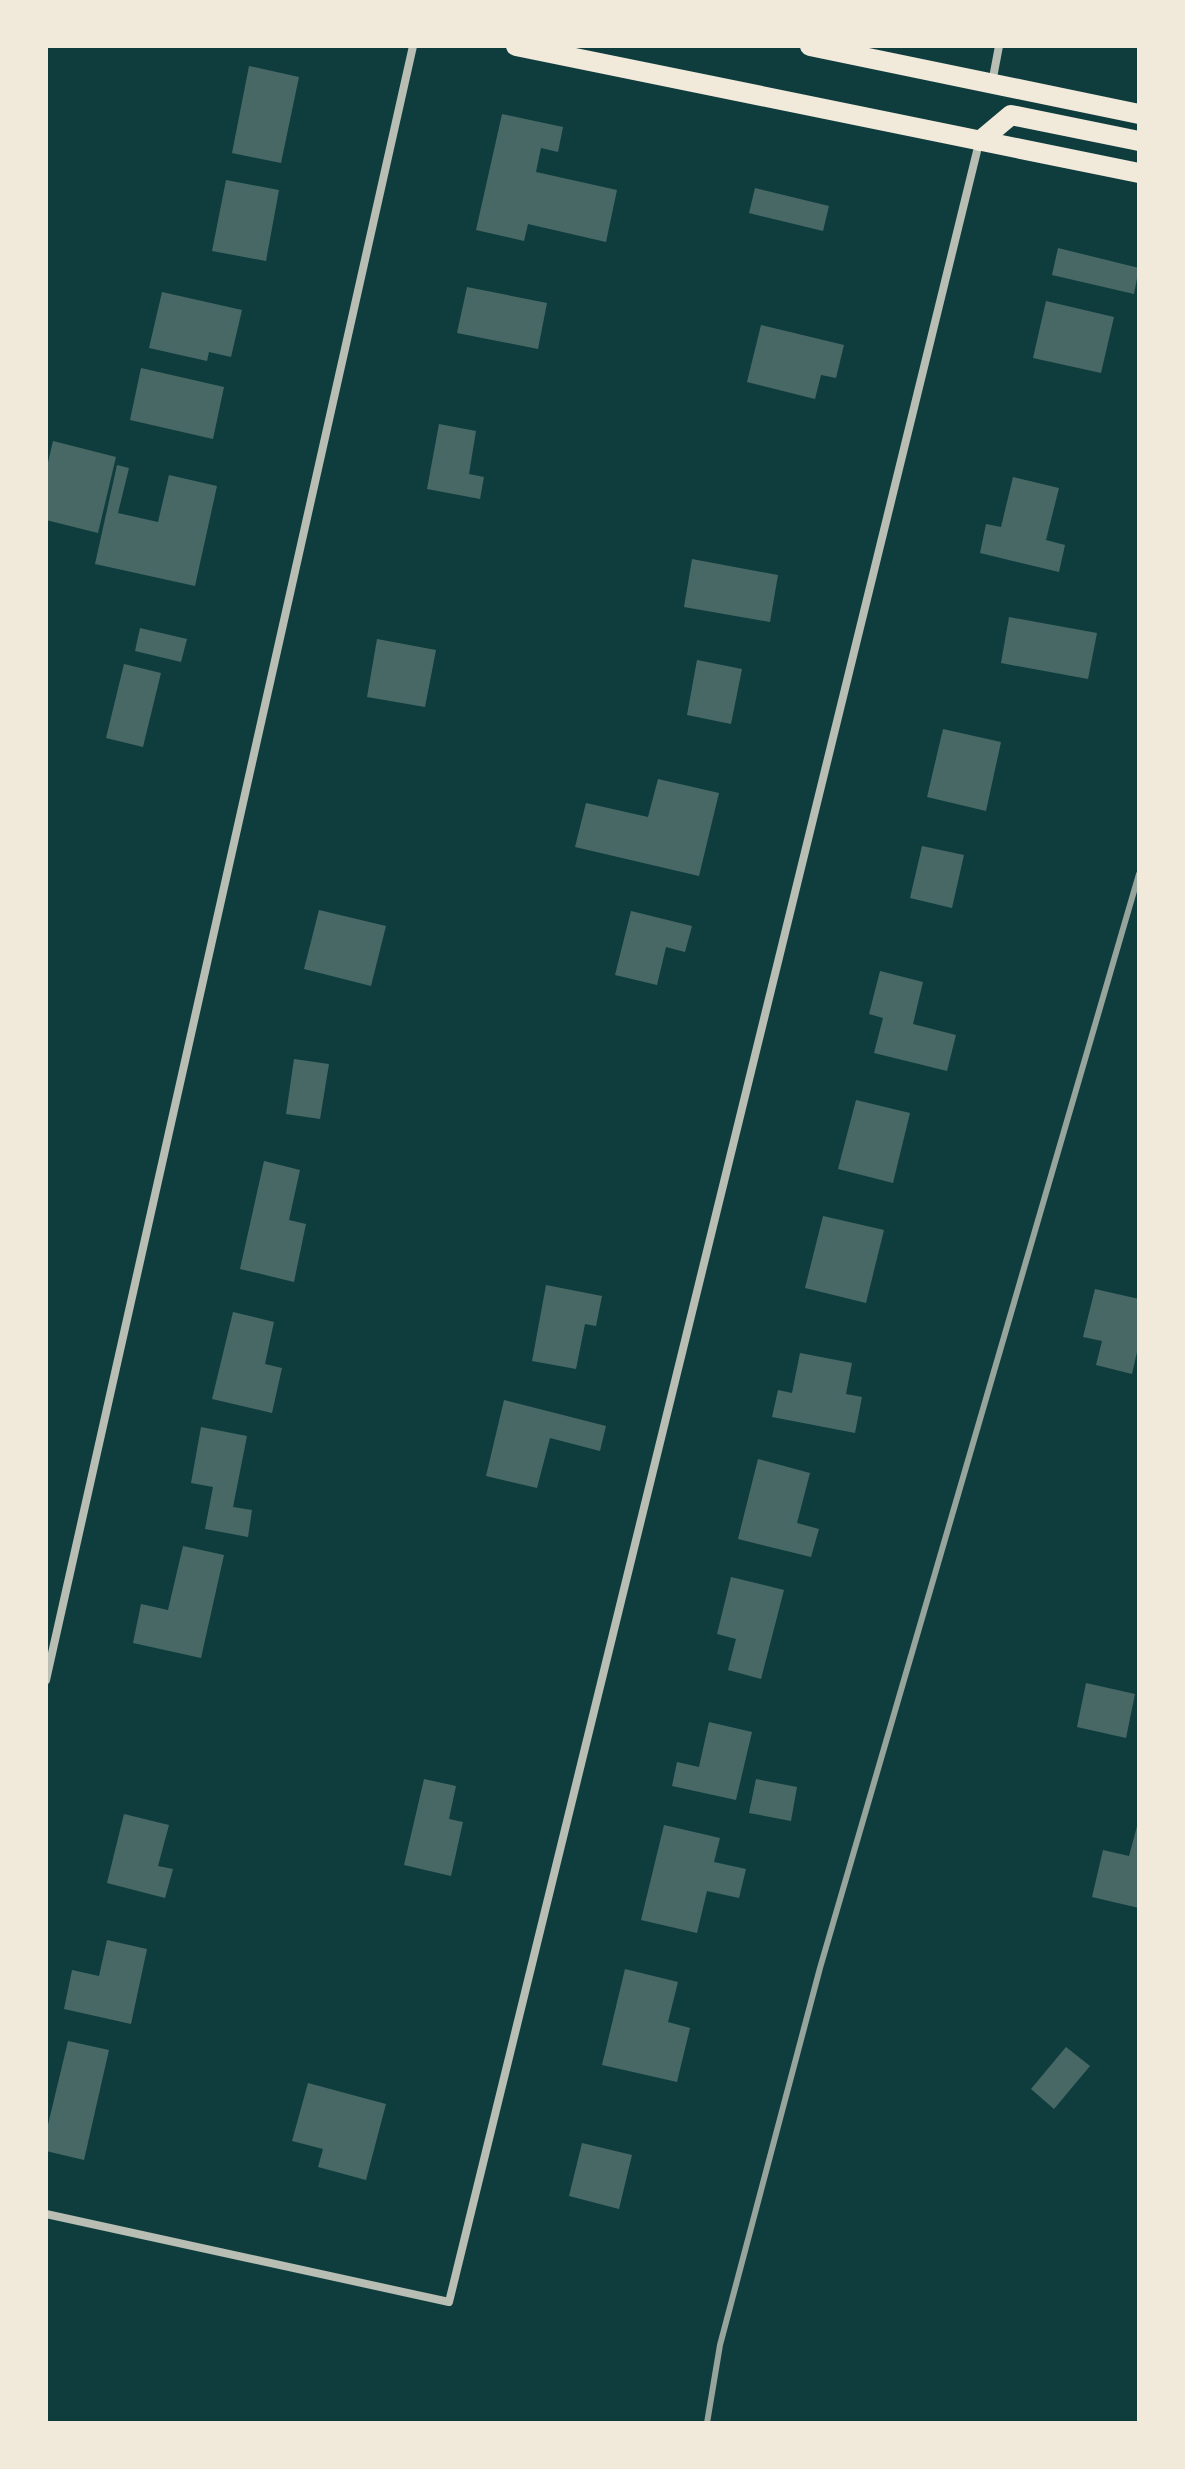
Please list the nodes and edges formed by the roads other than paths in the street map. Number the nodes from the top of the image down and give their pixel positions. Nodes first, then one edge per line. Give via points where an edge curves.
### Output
1 (413, 46) edge
2 (516, 46) edge
3 (810, 46) edge
4 (999, 46) edge
5 (992, 84) junction
6 (1139, 114) edge
7 (980, 141) junction
8 (1139, 141) edge
9 (1139, 173) edge
10 (46, 1680) edge
11 (46, 2214) edge

1 - 10 street
2 - 7 main road
3 - 5 main road
4 - 5 street
5 - 6 main road
7 - 8 main road via 1011,115
7 - 9 main road
7 - 11 street via 449,2302

